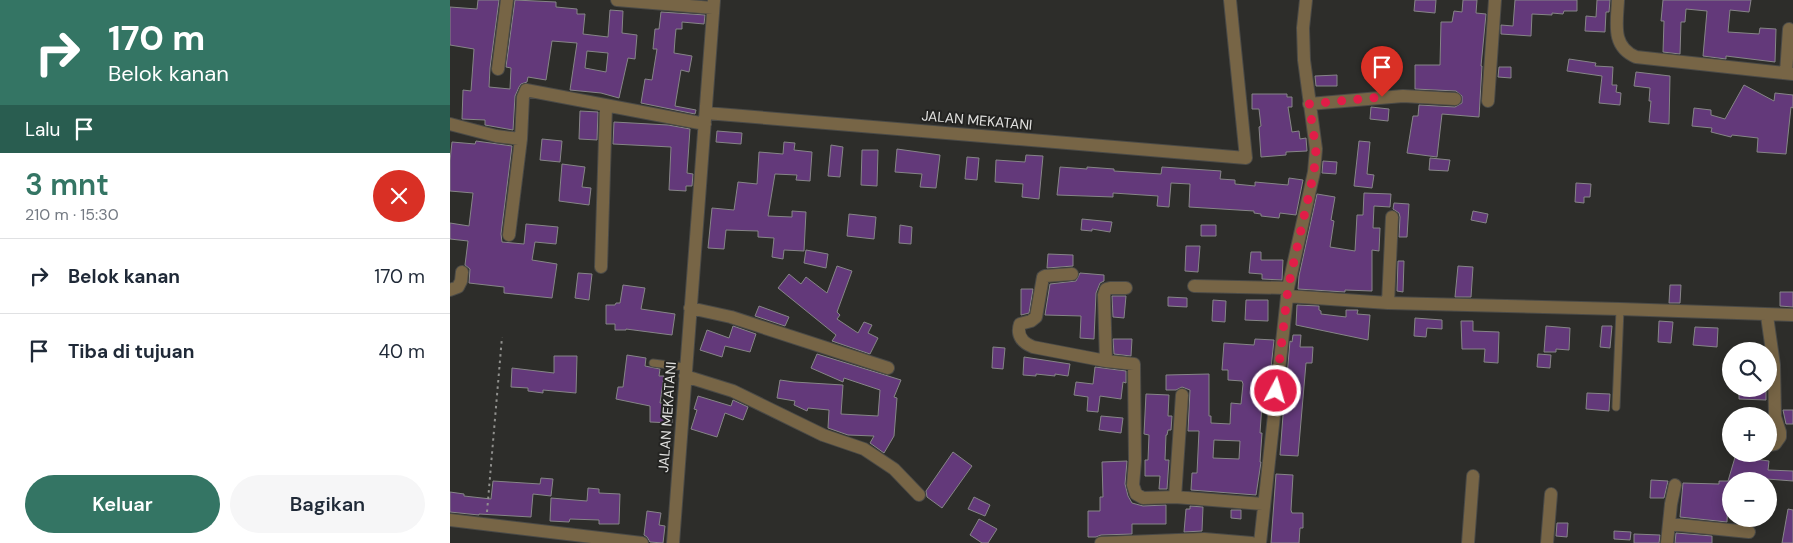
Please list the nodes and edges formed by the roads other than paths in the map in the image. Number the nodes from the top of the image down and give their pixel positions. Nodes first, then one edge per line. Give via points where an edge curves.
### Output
1 (507, 0) edge
2 (617, 0) edge
3 (1230, 0) edge
4 (1306, 0) edge
5 (1495, 0) edge
6 (1618, 0) edge
7 (713, 4) edge
8 (1790, 29) dead end
9 (498, 69) dead end
10 (1790, 73) edge
11 (1455, 99) dead end
12 (1488, 101) dead end
13 (1309, 104) junction
14 (606, 106) junction
15 (706, 119) junction
16 (450, 124) edge
17 (521, 139) junction
18 (1392, 217) dead end
19 (509, 235) dead end
20 (601, 267) dead end
21 (462, 272) dead end
22 (1072, 274) dead end
23 (1194, 286) dead end
24 (1126, 288) dead end
25 (450, 290) edge
26 (1287, 292) junction
27 (1388, 303) junction
28 (690, 308) junction
29 (1620, 309) junction
30 (1767, 316) junction
31 (1793, 316) edge
32 (1106, 361) junction
33 (653, 363) dead end
34 (888, 368) dead end
35 (685, 372) junction
36 (1182, 395) dead end
37 (1616, 406) dead end
38 (1775, 407) edge
39 (1777, 423) edge
40 (1777, 441) edge
41 (1473, 476) dead end
42 (1675, 485) dead end
43 (1552, 494) dead end
44 (919, 495) dead end
45 (1175, 497) junction
46 (1264, 504) junction
47 (450, 520) edge
48 (1669, 524) junction
49 (1749, 532) dead end
50 (559, 538) edge
51 (642, 543) edge
52 (673, 543) edge
53 (1101, 543) edge
54 (1252, 543) edge
55 (1260, 543) edge
56 (1468, 543) edge
57 (1547, 543) edge
58 (1667, 543) edge

1 - 9 street
2 - 7 street
3 - 15 street, JALAN MEKATANI via 1246,158
4 - 13 street via 1303,28
5 - 12 street
6 - 10 street via 1617,27 1620,46 1626,53 1636,57
7 - 15 street, JALAN MEKATANI
8 - 10 street
11 - 13 street via 1403,96
13 - 26 street via 1316,149 1314,172
14 - 15 street
14 - 17 street via 526,90
14 - 20 street
15 - 28 street, JALAN MEKATANI
16 - 17 street
17 - 19 street
18 - 27 street
21 - 25 street via 458,287
22 - 32 street via 1042,277 1036,317 1020,324 1020,338 1033,347
23 - 26 street
24 - 32 street via 1106,289 1104,296
26 - 27 street
26 - 46 street
27 - 29 street
28 - 34 street via 731,316
28 - 35 street, JALAN MEKATANI
29 - 30 street
29 - 37 lane
30 - 31 street
30 - 38 street via 1774,365
32 - 45 street via 1134,364 1134,490 1143,498
33 - 35 lane
35 - 44 street via 733,391 822,435 864,449 894,469
35 - 52 street, JALAN MEKATANI
36 - 45 street
39 - 40 street via 1780,437
41 - 56 street
42 - 48 street
43 - 57 street
45 - 46 street
46 - 55 street
47 - 50 street
48 - 49 street
48 - 58 street
50 - 51 street
53 - 54 street via 1204,539

